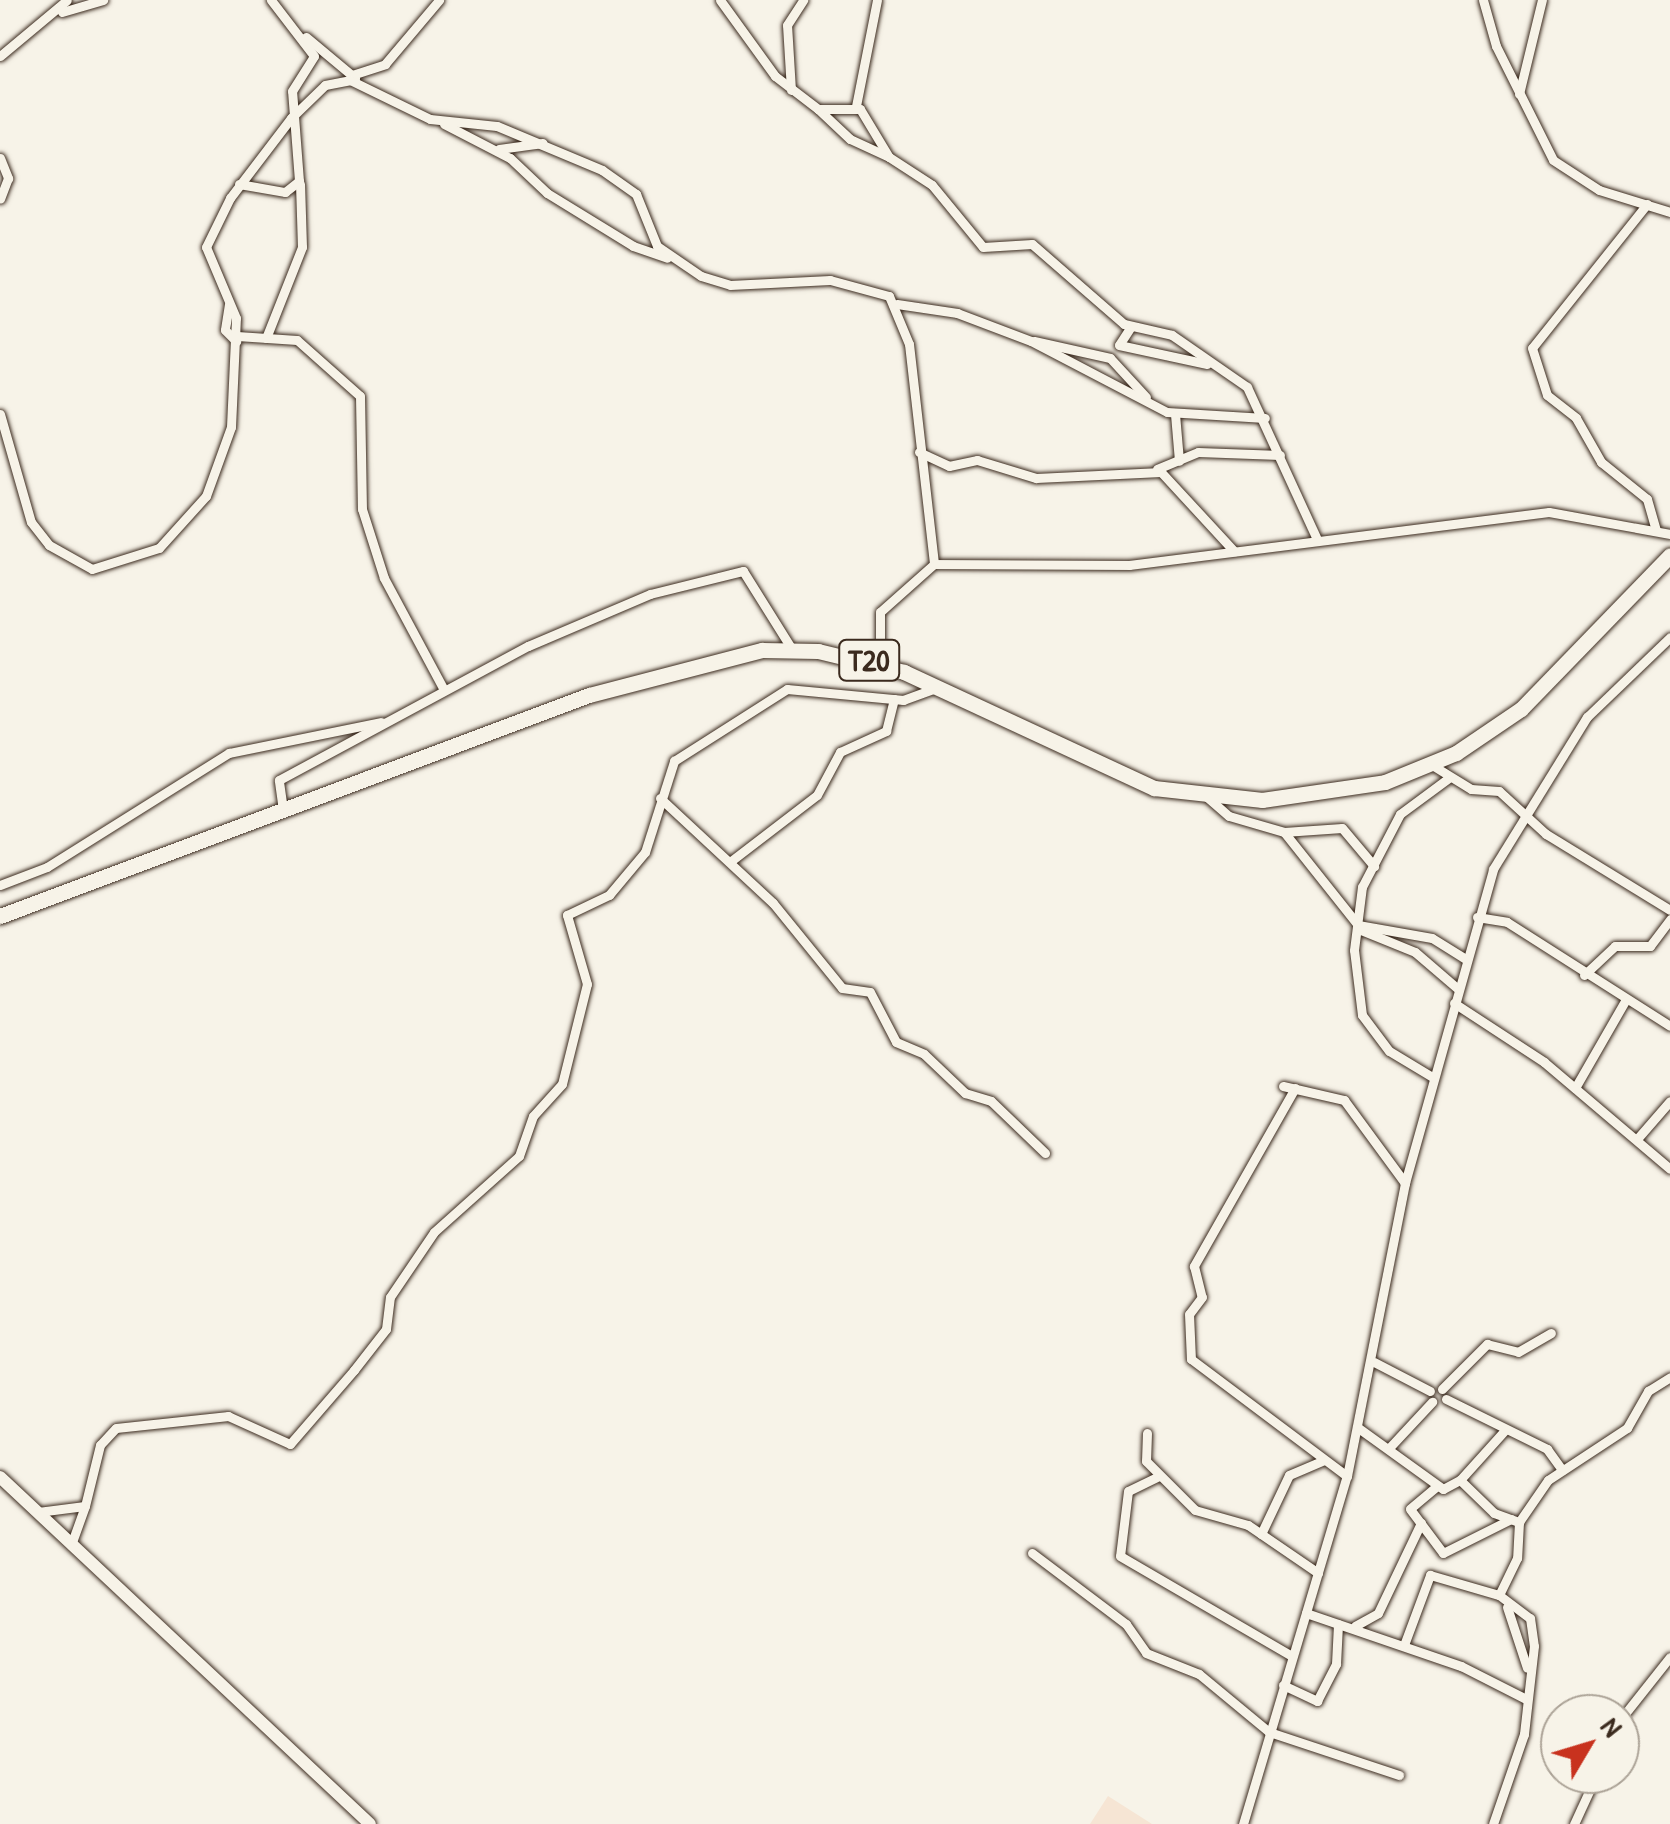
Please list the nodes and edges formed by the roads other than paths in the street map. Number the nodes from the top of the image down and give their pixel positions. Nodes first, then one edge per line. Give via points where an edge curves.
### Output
1 (67, 0) edge
2 (103, 0) edge
3 (439, 0) edge
4 (720, 0) edge
5 (802, 0) edge
6 (877, 0) edge
7 (1484, 0) edge
8 (1542, 0) edge
9 (273, 1) edge
10 (62, 12) junction
11 (306, 37) junction
12 (0, 56) edge
13 (347, 71) junction
14 (360, 84) junction
15 (325, 85) junction
16 (791, 90) junction
17 (1519, 94) junction
18 (856, 106) junction
19 (818, 109) junction
20 (291, 118) junction
21 (442, 122) junction
22 (546, 142) junction
23 (496, 149) junction
24 (889, 157) junction
25 (0, 158) edge
26 (299, 181) junction
27 (240, 184) junction
28 (0, 198) edge
29 (1647, 204) junction
30 (1670, 212) edge
31 (670, 258) junction
32 (894, 303) junction
33 (1130, 328) junction
34 (237, 338) junction
35 (266, 338) junction
36 (1031, 341) junction
37 (1208, 364) junction
38 (1146, 397) junction
39 (0, 414) edge
40 (1175, 414) junction
41 (1194, 414) junction
42 (1266, 418) junction
43 (1180, 433) junction
44 (919, 452) junction
45 (1280, 455) junction
46 (1179, 461) junction
47 (1152, 470) junction
48 (1656, 530) junction
49 (1670, 534) edge
50 (1316, 539) junction
51 (1234, 551) junction
52 (1670, 556) edge
53 (934, 564) junction
54 (1670, 636) edge
55 (793, 650) junction
56 (880, 664) junction
57 (938, 687) junction
58 (444, 690) junction
59 (894, 699) junction
60 (388, 721) junction
61 (1432, 765) junction
62 (1450, 777) junction
63 (1207, 797) junction
64 (660, 798) junction
65 (284, 812) junction
66 (1522, 814) junction
67 (1284, 832) junction
68 (731, 861) junction
69 (1374, 866) junction
70 (0, 885) edge
71 (1670, 910) edge
72 (0, 916) edge
73 (1477, 917) junction
74 (1670, 919) edge
75 (1361, 928) junction
76 (1465, 959) junction
77 (1584, 976) junction
78 (1458, 990) junction
79 (1625, 1001) junction
80 (1454, 1002) junction
81 (1670, 1026) edge
82 (1434, 1078) junction
83 (1284, 1086) dead end
84 (1295, 1088) junction
85 (1576, 1088) junction
86 (1670, 1101) edge
87 (1637, 1139) junction
88 (1045, 1154) dead end
89 (1670, 1168) edge
90 (1405, 1183) junction
91 (1550, 1333) dead end
92 (1374, 1362) junction
93 (1670, 1377) edge
94 (1444, 1394) junction
95 (1431, 1396) junction
96 (1358, 1427) junction
97 (1505, 1430) junction
98 (1147, 1434) dead end
99 (1390, 1448) junction
100 (1324, 1460) junction
101 (1562, 1470) junction
102 (1159, 1476) junction
103 (1347, 1476) junction
104 (0, 1477) edge
105 (1460, 1480) junction
106 (1437, 1486) junction
107 (85, 1506) junction
108 (33, 1511) junction
109 (1515, 1520) junction
110 (1421, 1523) junction
111 (1261, 1534) junction
112 (68, 1547) junction
113 (1032, 1553) dead end
114 (1318, 1572) junction
115 (1498, 1595) junction
116 (1507, 1607) junction
117 (1306, 1613) junction
118 (1338, 1624) junction
119 (1352, 1627) junction
120 (1404, 1646) junction
121 (1292, 1656) junction
122 (1670, 1657) edge
123 (1528, 1671) junction
124 (1284, 1684) junction
125 (1640, 1695) edge
126 (1524, 1698) junction
127 (1270, 1732) junction
128 (1400, 1775) dead end
129 (1588, 1794) edge
130 (370, 1824) edge
131 (1243, 1824) edge
132 (1493, 1824) edge
133 (1574, 1824) edge

1 - 10 street
2 - 10 street
3 - 13 street via 386,64
4 - 16 street
5 - 16 street via 786,31
6 - 18 street
7 - 17 street
8 - 17 street
9 - 11 street
10 - 12 street
11 - 13 street
11 - 20 street via 314,61 292,91
13 - 14 street
13 - 15 street
14 - 15 street
14 - 21 street
15 - 20 street
16 - 19 street
17 - 29 street via 1558,165
18 - 19 street
18 - 24 street
19 - 24 street via 850,140
20 - 26 street
20 - 27 street
21 - 22 street
21 - 23 street
22 - 23 street
22 - 31 street via 627,185
23 - 31 street via 547,194
24 - 33 street via 932,185 983,247 1032,244
25 - 28 street via 8,178
26 - 27 street via 285,192
26 - 35 street via 302,247
27 - 34 street via 204,254 229,302 225,330
29 - 30 street
29 - 48 street via 1532,348 1539,383 1576,418 1600,462 1648,498
31 - 32 street via 730,285 830,280
32 - 36 street via 957,313
32 - 44 street via 909,344
33 - 37 street via 1172,335
33 - 37 street via 1119,345
34 - 35 street
34 - 39 street via 232,427 210,488 147,558 86,568 40,536
35 - 58 street via 312,350 360,396 362,509 384,578
36 - 38 street via 1112,391
36 - 38 street via 1054,339 1110,358
37 - 42 street via 1247,387
38 - 40 street
40 - 41 street
40 - 43 street
41 - 42 street
41 - 43 street
42 - 45 street
43 - 46 street
44 - 47 street via 949,466 977,460 1036,478
44 - 53 street
45 - 46 street via 1208,452
45 - 50 street
46 - 47 street
47 - 51 street
48 - 49 street
48 - 50 street via 1550,512
50 - 51 street
51 - 53 street via 1126,565
52 - 61 main road, T20 via 1521,709
53 - 56 street via 880,612
54 - 66 street via 1587,717
55 - 56 main road, T20
55 - 58 street via 743,571 612,608
55 - 65 main road, T20 via 648,675
56 - 57 main road, T20
57 - 59 street
57 - 63 main road, T20 via 1113,772
58 - 60 street
59 - 64 street via 777,693 674,761
59 - 68 street via 886,731 840,752 817,795
60 - 65 street via 279,780
60 - 70 street via 229,754 47,866
61 - 62 street
61 - 63 main road, T20 via 1314,795
62 - 66 street via 1494,788
62 - 69 street via 1402,810
63 - 67 street via 1229,816
64 - 68 street
64 - 107 street via 638,862 609,895 568,915 587,984 562,1084 533,1116 520,1156 434,1232 390,1297 386,1329 354,1370 290,1444 228,1416 116,1428 100,1445
65 - 72 main road, T20
66 - 71 street
66 - 73 street
67 - 69 street via 1342,828
67 - 75 street
68 - 88 street via 842,988 870,992 896,1042 924,1054 965,1093 991,1101
69 - 75 street via 1360,891
73 - 76 street
73 - 77 street via 1507,922
74 - 77 street via 1650,946 1614,946
75 - 76 street via 1432,938
75 - 78 street via 1415,952
75 - 82 street via 1358,1008 1388,1051
76 - 78 street
77 - 79 street
78 - 80 street
79 - 81 street
79 - 85 street
80 - 82 street
80 - 85 street
82 - 90 street
83 - 84 street
84 - 90 street via 1352,1107 1374,1151
84 - 100 street via 1194,1266 1202,1298 1188,1328 1194,1366
85 - 87 street
86 - 87 street
87 - 89 street
90 - 92 street
91 - 94 street via 1518,1352 1487,1344
92 - 95 street
92 - 96 street
93 - 101 street via 1648,1391 1628,1428
94 - 95 street
94 - 97 street
95 - 99 street
96 - 99 street
96 - 103 street
97 - 101 street via 1547,1448
97 - 105 street
98 - 102 street via 1144,1454
99 - 106 street
100 - 103 street
100 - 111 street via 1289,1476
101 - 109 street
102 - 111 street via 1202,1515
102 - 121 street via 1128,1491 1120,1556
103 - 114 street
104 - 108 street
105 - 106 street
105 - 109 street
106 - 110 street via 1411,1504
107 - 108 street
107 - 112 street
108 - 112 street
109 - 110 street via 1446,1553
109 - 115 street via 1516,1558
110 - 119 street via 1378,1613
111 - 114 street
112 - 130 street
113 - 127 street via 1126,1624 1146,1654 1212,1682
114 - 117 street
115 - 116 street
115 - 120 street via 1430,1575
116 - 123 street
116 - 123 street via 1530,1618
117 - 118 street
117 - 121 street
118 - 119 street
118 - 124 street via 1336,1664 1317,1702
119 - 120 street
120 - 126 street
121 - 124 street
122 - 125 street
123 - 126 street
124 - 127 street
126 - 132 street via 1524,1734
127 - 128 street
127 - 131 street
129 - 133 street

